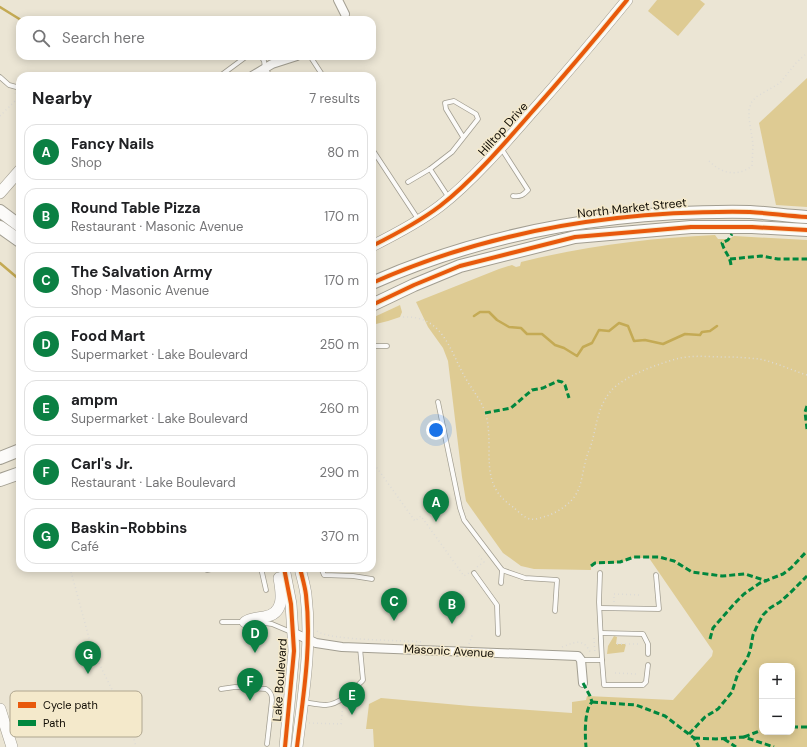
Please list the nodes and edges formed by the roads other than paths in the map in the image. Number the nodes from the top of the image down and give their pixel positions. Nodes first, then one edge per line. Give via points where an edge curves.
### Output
1 (338, 0) edge
2 (627, 0) edge
3 (345, 14) dead end
4 (242, 60) edge
5 (263, 60) edge
6 (284, 60) edge
7 (313, 60) edge
8 (265, 68) junction
9 (225, 72) edge
10 (258, 72) edge
11 (268, 72) edge
12 (320, 72) edge
13 (0, 77) edge
14 (16, 87) edge
15 (463, 137) junction
16 (500, 147) junction
17 (376, 155) edge
18 (430, 169) junction
19 (16, 175) edge
20 (408, 182) dead end
21 (0, 193) edge
22 (514, 196) dead end
23 (449, 198) junction
24 (0, 211) edge
25 (807, 217) edge
26 (419, 220) junction
27 (16, 223) edge
28 (0, 226) edge
29 (807, 230) edge
30 (16, 238) edge
31 (376, 244) edge
32 (376, 281) edge
33 (414, 285) junction
34 (376, 302) edge
35 (376, 309) edge
36 (376, 346) edge
37 (387, 346) dead end
38 (438, 402) dead end
39 (16, 452) edge
40 (0, 458) edge
41 (16, 474) edge
42 (0, 480) edge
43 (502, 570) junction
44 (262, 572) edge
45 (279, 572) edge
46 (285, 572) edge
47 (301, 572) edge
48 (323, 572) edge
49 (473, 572) road end
50 (600, 573) dead end
51 (656, 574) dead end
52 (372, 579) dead end
53 (501, 583) dead end
54 (266, 590) dead end
55 (600, 608) junction
56 (555, 611) dead end
57 (222, 622) dead end
58 (245, 622) junction
59 (294, 633) junction
60 (601, 633) junction
61 (498, 634) dead end
62 (307, 639) junction
63 (360, 648) junction
64 (648, 654) dead end
65 (581, 660) junction
66 (602, 660) junction
67 (648, 665) dead end
68 (583, 683) dead end
69 (222, 689) dead end
70 (291, 692) junction
71 (303, 702) junction
72 (0, 709) edge
73 (298, 742) edge
74 (267, 744) dead end
75 (12, 747) edge
76 (285, 747) edge

1 - 3 street
2 - 16 main road, Hilltop Drive
4 - 9 lane
5 - 8 lane
6 - 8 street
7 - 12 lane
8 - 10 street
8 - 11 lane
13 - 14 lane via 9,85
15 - 15 lane via 476,124 476,114 454,101 445,103
15 - 18 lane via 452,152
16 - 22 lane via 528,190 524,195
16 - 23 main road, Hilltop Drive
17 - 26 lane
18 - 20 lane
18 - 23 lane
19 - 21 main road
23 - 26 main road, Hilltop Drive
24 - 27 main road
25 - 32 main road, North Market Street via 752,212 687,212 576,224 521,233 478,244
26 - 31 main road, Hilltop Drive
28 - 30 main road
29 - 33 main road, North Market Street via 691,227 574,237 460,266
33 - 34 main road, North Market Street
33 - 35 main road via 398,298
36 - 37 lane
38 - 43 lane via 464,520
39 - 40 main road
41 - 42 main road
43 - 53 lane
43 - 56 lane via 525,578 557,580
44 - 54 lane
45 - 58 main road via 282,596 279,606 268,616 252,618
46 - 59 main road, Lake Boulevard
47 - 62 main road, Lake Boulevard via 306,594
48 - 52 lane via 324,575
49 - 61 lane via 497,605
50 - 55 lane
51 - 55 lane via 659,609
55 - 60 lane
57 - 58 lane
58 - 59 lane via 266,623
59 - 62 street, Masonic Avenue
59 - 70 main road, Lake Boulevard
60 - 64 lane via 643,634 648,644
60 - 66 lane
62 - 63 street, Masonic Avenue via 316,643
62 - 71 main road, Lake Boulevard
63 - 65 street, Masonic Avenue via 578,656
63 - 71 lane via 363,680 356,688 340,700 326,705
65 - 66 lane
65 - 68 street
66 - 67 lane via 604,685 643,685 646,682
69 - 74 lane via 235,687 268,690 272,700
70 - 73 main road via 295,704 294,734
70 - 76 main road, Lake Boulevard
71 - 73 main road, Lake Boulevard
72 - 75 main road

